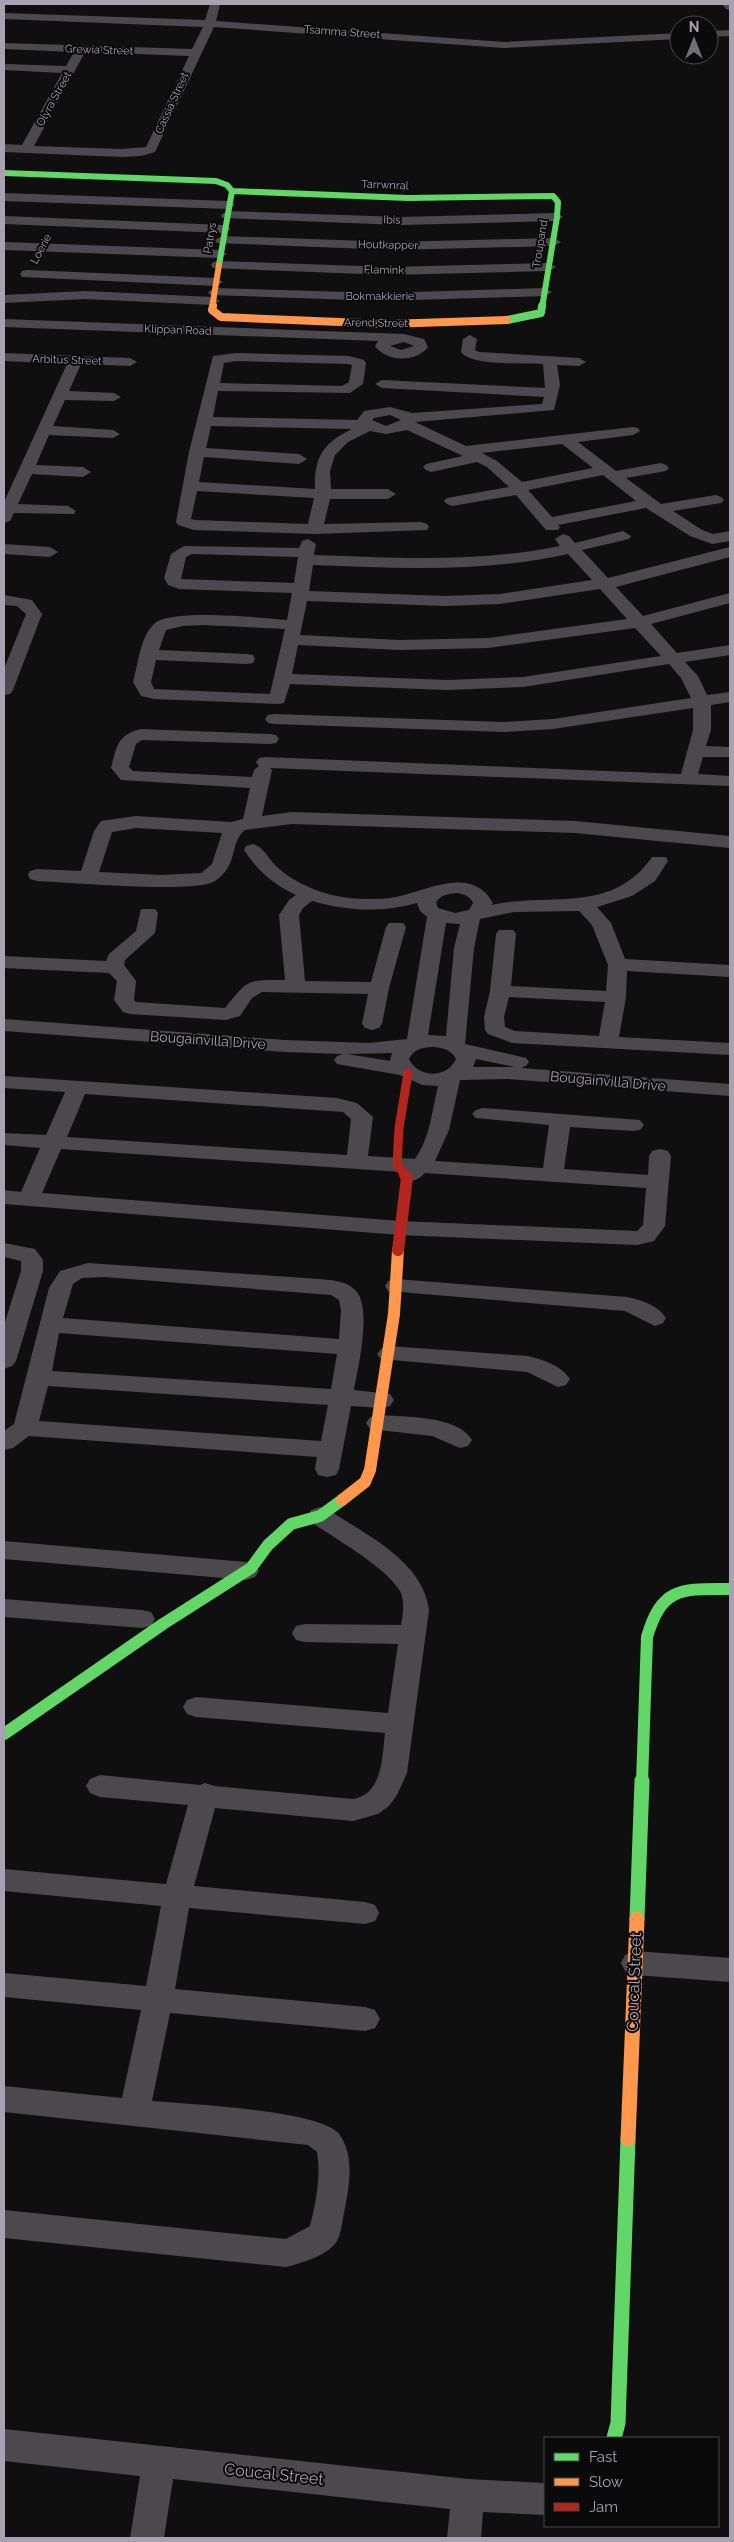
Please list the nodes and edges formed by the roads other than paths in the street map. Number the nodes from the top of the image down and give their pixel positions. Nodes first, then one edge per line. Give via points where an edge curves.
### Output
1 (215, 4) edge
2 (727, 4) edge
3 (730, 7) edge
4 (4, 16) edge
5 (210, 23) junction
6 (669, 37) edge
7 (4, 46) edge
8 (81, 49) junction
9 (194, 53) junction
10 (4, 67) edge
11 (70, 70) junction
12 (4, 148) edge
13 (26, 149) junction
14 (4, 173) edge
15 (76, 176) junction
16 (232, 191) junction
17 (537, 195) joint
18 (4, 197) edge
19 (408, 198) junction
20 (65, 199) junction
21 (228, 210) junction
22 (557, 217) junction
23 (4, 220) edge
24 (401, 221) junction
25 (54, 223) junction
26 (223, 235) junction
27 (554, 242) junction
28 (4, 246) edge
29 (394, 246) junction
30 (42, 248) junction
31 (219, 260) junction
32 (549, 267) junction
33 (390, 271) junction
34 (27, 274) junction
35 (545, 292) junction
36 (214, 296) junction
37 (382, 297) junction
38 (21, 299) junction
39 (4, 300) edge
40 (541, 313) joint
41 (8, 323) edge
42 (375, 323) junction
43 (353, 336) junction
44 (398, 338) junction
45 (470, 339) dead end
46 (385, 347) junction
47 (415, 352) junction
48 (4, 357) edge
49 (76, 360) junction
50 (550, 361) junction
51 (130, 362) dead end
52 (578, 362) dead end
53 (412, 376) junction
54 (382, 384) junction
55 (212, 387) junction
56 (552, 393) junction
57 (60, 395) junction
58 (114, 397) dead end
59 (376, 412) junction
60 (406, 418) junction
61 (205, 421) junction
62 (368, 425) junction
63 (43, 430) junction
64 (633, 431) dead end
65 (113, 434) dead end
66 (565, 438) junction
67 (467, 450) junction
68 (197, 452) junction
69 (481, 457) junction
70 (299, 459) dead end
71 (431, 467) dead end
72 (661, 468) dead end
73 (26, 469) junction
74 (83, 472) dead end
75 (610, 473) junction
76 (192, 486) junction
77 (519, 489) junction
78 (322, 494) junction
79 (388, 494) dead end
80 (716, 500) dead end
81 (452, 501) dead end
82 (654, 506) junction
83 (68, 511) dead end
84 (6, 513) edge
85 (421, 527) dead end
86 (553, 528) junction
87 (623, 536) dead end
88 (730, 536) edge
89 (309, 546) junction
90 (572, 548) junction
91 (4, 550) edge
92 (50, 552) dead end
93 (730, 552) edge
94 (605, 584) junction
95 (301, 592) junction
96 (730, 598) edge
97 (4, 600) edge
98 (641, 622) junction
99 (293, 633) junction
100 (730, 650) edge
101 (150, 655) junction
102 (247, 659) dead end
103 (676, 660) junction
104 (283, 679) junction
105 (4, 690) edge
106 (730, 697) edge
107 (278, 699) junction
108 (702, 702) junction
109 (274, 719) junction
110 (270, 740) junction
111 (696, 751) junction
112 (730, 752) edge
113 (265, 762) junction
114 (688, 778) junction
115 (730, 781) edge
116 (260, 783) junction
117 (244, 825) junction
118 (730, 842) edge
119 (253, 850) dead end
120 (659, 861) dead end
121 (37, 875) dead end
122 (88, 878) junction
123 (435, 892) junction
124 (310, 894) junction
125 (393, 903) junction
126 (584, 905) junction
127 (476, 907) junction
128 (148, 913) dead end
129 (434, 913) junction
130 (396, 927) dead end
131 (506, 934) dead end
132 (4, 962) edge
133 (618, 965) junction
134 (114, 967) junction
135 (730, 971) edge
136 (295, 985) junction
137 (379, 988) junction
138 (500, 991) junction
139 (616, 996) junction
140 (4, 1024) edge
141 (372, 1024) dead end
142 (4, 1034) edge
143 (608, 1042) junction
144 (414, 1044) junction
145 (457, 1047) junction
146 (730, 1049) edge
147 (406, 1072) junction
148 (453, 1076) junction
149 (730, 1081) edge
150 (4, 1082) edge
151 (77, 1088) junction
152 (730, 1090) edge
153 (483, 1114) dead end
154 (560, 1120) junction
155 (633, 1125) dead end
156 (4, 1139) edge
157 (54, 1142) junction
158 (660, 1156) dead end
159 (357, 1162) junction
160 (409, 1170) junction
161 (553, 1174) junction
162 (657, 1182) junction
163 (4, 1197) edge
164 (29, 1199) junction
165 (400, 1228) junction
166 (4, 1250) edge
167 (396, 1286) junction
168 (655, 1318) dead end
169 (50, 1325) junction
170 (349, 1347) junction
171 (389, 1354) junction
172 (4, 1361) edge
173 (38, 1378) junction
174 (558, 1378) dead end
175 (340, 1399) junction
176 (382, 1400) junction
177 (378, 1423) junction
178 (25, 1428) junction
179 (460, 1440) dead end
180 (4, 1442) edge
181 (320, 1516) junction
182 (4, 1550) edge
183 (246, 1571) junction
184 (730, 1589) edge
185 (4, 1608) edge
186 (142, 1619) dead end
187 (305, 1633) dead end
188 (412, 1635) junction
189 (196, 1707) dead end
190 (399, 1724) junction
191 (4, 1734) edge
192 (100, 1786) dead end
193 (205, 1794) junction
194 (4, 1880) edge
195 (177, 1896) junction
196 (365, 1913) dead end
197 (635, 1963) junction
198 (730, 1970) edge
199 (4, 1985) edge
200 (158, 2000) junction
201 (366, 2019) dead end
202 (4, 2099) edge
203 (134, 2113) junction
204 (4, 2224) edge
205 (614, 2437) edge
206 (4, 2445) edge
207 (159, 2462) junction
208 (468, 2495) junction
209 (544, 2499) edge
210 (147, 2538) edge
211 (464, 2538) edge

1 - 5 street, Cassia Street
2 - 3 street
4 - 5 street, Tsamma Street
5 - 6 street, Tsamma Street via 504,45
5 - 9 street, Cassia Street
7 - 8 street, Grewia Street
8 - 9 street, Grewia Street
8 - 11 street, Olyra Street
9 - 13 street, Cassia Street via 151,149 130,153
10 - 11 street
11 - 13 street, Olyra Street
12 - 13 street, Cassia Street
14 - 15 street
15 - 16 street via 216,181 226,184
15 - 20 street, Loerie
16 - 19 street, Tarrwnral
16 - 21 street, Patrys
17 - 19 street, Tarrwnral
17 - 22 street, Troupand via 557,199
18 - 20 street, Ibis
19 - 24 street
20 - 21 street, Ibis
20 - 25 street, Loerie
21 - 24 street, Ibis
21 - 26 street, Patrys
22 - 24 street, Ibis
22 - 27 street, Troupand
23 - 25 street, Houtkapper
24 - 29 street
25 - 26 street, Houtkapper
25 - 30 street, Loerie
26 - 29 street, Houtkapper
26 - 31 street, Patrys
27 - 29 street, Houtkapper
27 - 32 street, Troupand
28 - 30 street, Flamink
29 - 33 street
30 - 31 street, Flamink
30 - 34 street, Loerie
31 - 33 street, Flamink
31 - 36 street, Patrys
32 - 33 street, Flamink
32 - 35 street, Troupand
33 - 37 street
34 - 36 street, Bokmakkierie
34 - 38 street, Loerie
35 - 37 street, Bokmakkierie
35 - 40 street, Troupand
36 - 37 street, Bokmakkierie
36 - 38 street, Arend Street via 85,295
36 - 42 street, Arend Street via 216,315 232,318
37 - 42 street
38 - 39 street, Arend Street
38 - 41 street, Loerie via 21,305
40 - 42 street, Arend Street via 530,319 508,321
41 - 43 street, Klippan Road
43 - 44 street, Klippan Road
43 - 46 street, Klippan Road
44 - 46 street
44 - 47 street, Klippan Road via 419,342 421,347
45 - 50 street via 470,354
46 - 47 street, Klippan Road via 403,354
46 - 54 street
47 - 53 street
48 - 49 street, Arbitus Street
49 - 51 street, Arbitus Street
49 - 57 street
50 - 52 street
50 - 56 street
53 - 54 street
53 - 56 street
53 - 60 street
54 - 59 street
55 - 55 street via 217,361 223,358 349,360 359,363 356,384 345,390
55 - 61 street
56 - 60 street via 549,407 542,410
57 - 58 street
57 - 63 street
59 - 60 street via 390,411
59 - 62 street via 365,417
60 - 62 street via 390,429
60 - 67 street
61 - 62 street
61 - 68 street
62 - 78 street via 343,439 328,453 322,471
63 - 65 street
63 - 73 street
64 - 66 street
66 - 67 street
66 - 75 street
67 - 69 street
68 - 70 street
68 - 76 street
69 - 71 street
69 - 77 street
72 - 75 street
73 - 74 street
73 - 84 street
75 - 77 street
75 - 82 street
76 - 78 street
76 - 89 street via 183,519 188,524
77 - 81 street
77 - 86 street
78 - 79 street
78 - 89 street
80 - 82 street
82 - 86 street
82 - 88 street via 708,538
83 - 84 street
85 - 89 street
86 - 90 street
87 - 90 street
89 - 90 street via 458,564
89 - 95 street
89 - 95 street via 182,550 172,578 179,584
90 - 94 street
91 - 92 street
93 - 94 street
94 - 95 street via 474,602
94 - 98 street
95 - 99 street
96 - 98 street
97 - 105 street via 24,603 32,608 34,614
98 - 99 street via 460,644 400,645
98 - 103 street
99 - 101 street via 191,620 168,622 158,629
99 - 104 street
100 - 103 street
101 - 102 street
101 - 107 street via 142,682 147,692
103 - 104 street via 481,685
103 - 108 street via 689,676
104 - 107 street
106 - 108 street
107 - 109 street
108 - 109 street via 553,724 504,727
108 - 111 street via 702,730
109 - 110 street
110 - 113 street
110 - 116 street via 142,734 128,739 120,768 123,773 134,777
111 - 112 street
111 - 114 street
113 - 114 street
113 - 116 street
114 - 115 street
116 - 117 street
117 - 118 street via 292,818 575,827
117 - 122 street via 231,832 221,866 207,878 187,881
117 - 122 street via 136,822 108,826 103,831
119 - 124 street via 276,876
120 - 126 street via 648,877 625,892
121 - 122 street
123 - 125 street
123 - 127 street via 453,888 471,891
123 - 129 street via 426,901
124 - 125 street via 354,904
124 - 136 street via 296,904 289,915
125 - 129 street
126 - 127 street
126 - 133 street via 601,923
127 - 129 street via 455,919
127 - 145 street via 464,948
128 - 134 street via 145,933 116,958
129 - 144 street via 421,1026
130 - 137 street
131 - 138 street
132 - 134 street
133 - 135 street
133 - 139 street
134 - 136 street via 125,973 127,978 126,1005 138,1009 226,1014 234,1012 251,988
136 - 137 street
137 - 141 street
138 - 139 street
138 - 143 street via 494,1017 495,1030 499,1033 512,1037
139 - 143 street
140 - 144 street, Bougainvilla Drive via 293,1046 369,1049
142 - 147 street, Bougainvilla Drive via 327,1058
143 - 146 street
144 - 145 street, Bougainvilla Drive via 436,1041
144 - 147 street via 405,1049 399,1059
145 - 148 street via 466,1059 462,1070
145 - 149 street, Bougainvilla Drive via 518,1062
147 - 148 street, Bougainvilla Drive via 432,1080
147 - 160 street via 399,1128
148 - 152 street, Bougainvilla Drive via 508,1072
148 - 160 street via 439,1130
150 - 151 street
151 - 157 street
151 - 159 street via 344,1106 362,1117
153 - 154 street
154 - 155 street
154 - 161 street
156 - 157 street
157 - 159 street
157 - 164 street
158 - 162 street
159 - 160 street
160 - 161 street
160 - 165 street
161 - 162 street
162 - 165 street via 654,1226 646,1236 637,1238
163 - 164 street
164 - 165 street
165 - 167 street
166 - 172 street via 27,1254 32,1260 32,1271
167 - 168 street via 626,1304
167 - 171 street
169 - 170 street
169 - 170 street via 64,1280 89,1270 315,1286 333,1288 349,1297 352,1315
169 - 173 street
170 - 175 street
171 - 174 street via 528,1364
171 - 176 street
173 - 175 street
173 - 178 street
175 - 176 street
175 - 178 street via 329,1459
176 - 177 street
177 - 179 street via 437,1428
177 - 181 street via 365,1482
178 - 180 street
181 - 183 street via 291,1524
181 - 188 street via 408,1584 416,1610
182 - 183 street
183 - 191 street
184 - 197 street, Coucal Street via 678,1592 656,1606 650,1618
185 - 186 street
187 - 188 street
188 - 190 street
189 - 190 street
190 - 193 street via 390,1783 383,1796 364,1808 345,1809
192 - 193 street
193 - 195 street
194 - 195 street
195 - 196 street
195 - 200 street
197 - 198 street
197 - 205 street, Coucal Street via 618,2423
199 - 200 street
200 - 201 street
200 - 203 street
202 - 203 street
203 - 204 street via 298,2129 319,2136 329,2144 333,2159 330,2210 323,2235 300,2250 286,2253
206 - 207 street, Coucal Street
207 - 208 street, Coucal Street
207 - 210 street
208 - 209 street, Coucal Street
208 - 211 street

